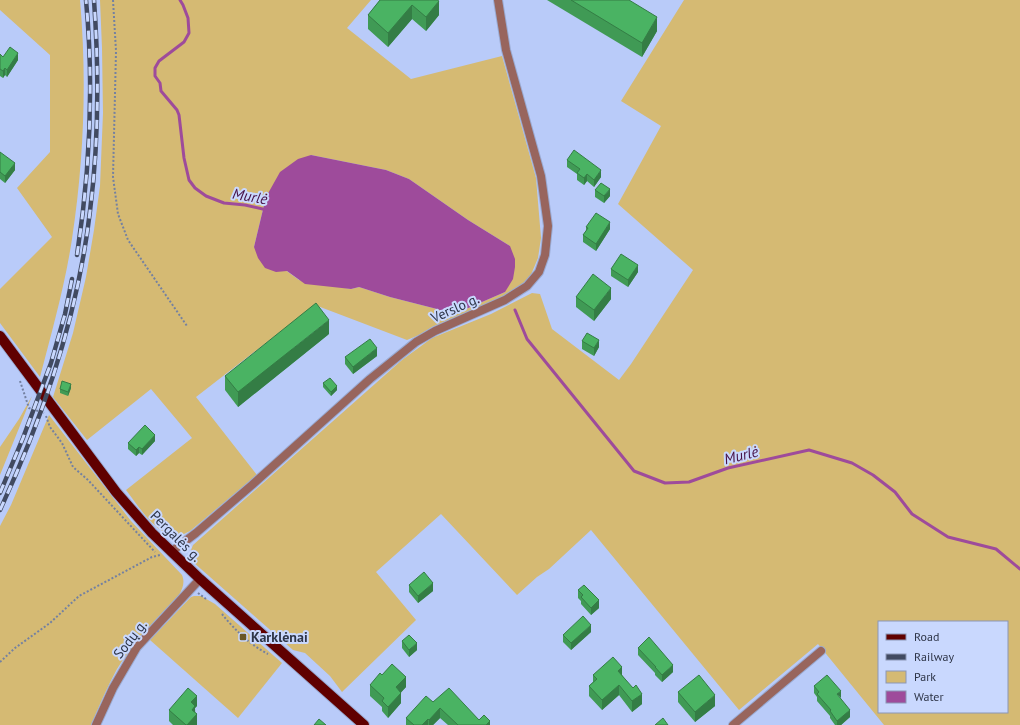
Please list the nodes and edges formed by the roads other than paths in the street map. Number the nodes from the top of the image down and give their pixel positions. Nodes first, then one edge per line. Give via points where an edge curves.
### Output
1 (498, 0) edge
2 (0, 336) edge
3 (171, 552) junction
4 (200, 579) junction
5 (821, 651) dead end
6 (96, 725) edge
7 (364, 725) edge
8 (733, 725) edge

1 - 3 street, Verslo g. via 506,50 541,176 548,226 545,255 539,272 527,286 505,300 434,331 416,342
2 - 3 main road, Pergalės g. via 116,492
3 - 4 main road, Pergalės g.
4 - 6 street, Sodų g. via 137,648 112,688
4 - 7 main road, Pergalės g.
5 - 8 street

